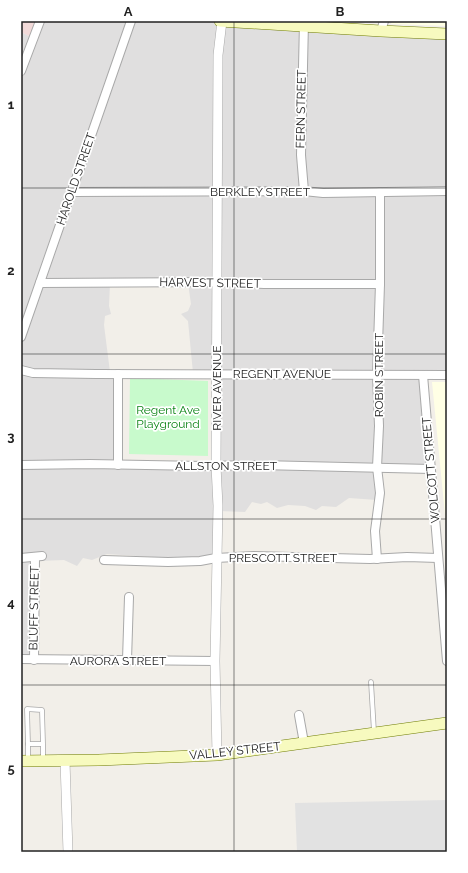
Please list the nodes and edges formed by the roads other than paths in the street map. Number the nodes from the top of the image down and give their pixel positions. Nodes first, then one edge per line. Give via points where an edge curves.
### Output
1 (40, 21) edge
2 (131, 21) edge
3 (222, 21) edge
4 (304, 24) edge
5 (382, 26) edge
6 (447, 34) edge
7 (21, 71) edge
8 (218, 191) junction
9 (304, 191) junction
10 (447, 191) edge
11 (72, 192) junction
12 (380, 192) junction
13 (218, 282) junction
14 (40, 283) junction
15 (380, 284) junction
16 (21, 337) edge
17 (21, 370) edge
18 (118, 374) junction
19 (217, 374) junction
20 (377, 375) junction
21 (423, 375) junction
22 (447, 375) edge
23 (21, 465) edge
24 (118, 465) junction
25 (216, 466) junction
26 (377, 468) junction
27 (431, 469) junction
28 (21, 558) edge
29 (216, 558) junction
30 (438, 558) junction
31 (377, 559) junction
32 (104, 560) dead end
33 (129, 597) dead end
34 (21, 659) edge
35 (34, 660) junction
36 (127, 660) junction
37 (215, 661) junction
38 (447, 661) edge
39 (371, 682) dead end
40 (299, 715) dead end
41 (447, 723) edge
42 (374, 734) junction
43 (304, 743) junction
44 (28, 744) junction
45 (43, 744) junction
46 (216, 755) junction
47 (24, 761) edge
48 (43, 761) junction
49 (65, 761) junction
50 (68, 852) edge

1 - 7 street
2 - 11 street, HAROLD STREET
3 - 4 main road
3 - 8 street, RIVER AVENUE via 218,55
4 - 5 main road
4 - 9 street, FERN STREET via 301,155
5 - 6 main road
8 - 9 street, BERKLEY STREET
8 - 11 street, BERKLEY STREET
8 - 13 street, RIVER AVENUE
9 - 12 street, BERKLEY STREET
10 - 12 street, BERKLEY STREET
11 - 14 street, HAROLD STREET
12 - 15 street, ROBIN STREET
13 - 14 street, HARVEST STREET
13 - 15 street, HARVEST STREET
13 - 19 street, RIVER AVENUE
14 - 16 street, HAROLD STREET
15 - 20 street, ROBIN STREET
17 - 18 street, REGENT AVENUE via 33,373
18 - 19 street, REGENT AVENUE
18 - 24 street
19 - 20 street, REGENT AVENUE
19 - 25 street, RIVER AVENUE
20 - 21 street, REGENT AVENUE
20 - 26 street, ROBIN STREET
21 - 22 street, REGENT AVENUE
21 - 27 street, WOLCOTT STREET
23 - 24 street, ALLSTON STREET
24 - 25 street, ALLSTON STREET
25 - 26 street, ALLSTON STREET
25 - 29 street, RIVER AVENUE
26 - 27 street, ALLSTON STREET
26 - 31 street, ROBIN STREET via 380,492 375,531
27 - 30 street, WOLCOTT STREET
28 - 35 street, BLUFF STREET via 39,556
29 - 31 street, PRESCOTT STREET via 254,556
29 - 32 street, PRESCOTT STREET via 168,562
29 - 37 street, RIVER AVENUE
30 - 31 street, PRESCOTT STREET
30 - 38 street, WOLCOTT STREET
33 - 36 street
34 - 35 street, AURORA STREET
35 - 36 street, AURORA STREET
36 - 37 street, AURORA STREET
37 - 46 street, RIVER AVENUE
39 - 42 lane
40 - 43 street
41 - 42 main road, VALLEY STREET
42 - 43 main road, VALLEY STREET
43 - 46 main road, VALLEY STREET
44 - 45 lane
44 - 45 lane via 28,709 42,710
44 - 47 lane
45 - 48 lane
46 - 49 main road, VALLEY STREET
47 - 48 main road, VALLEY STREET
48 - 49 main road, VALLEY STREET
49 - 50 street

